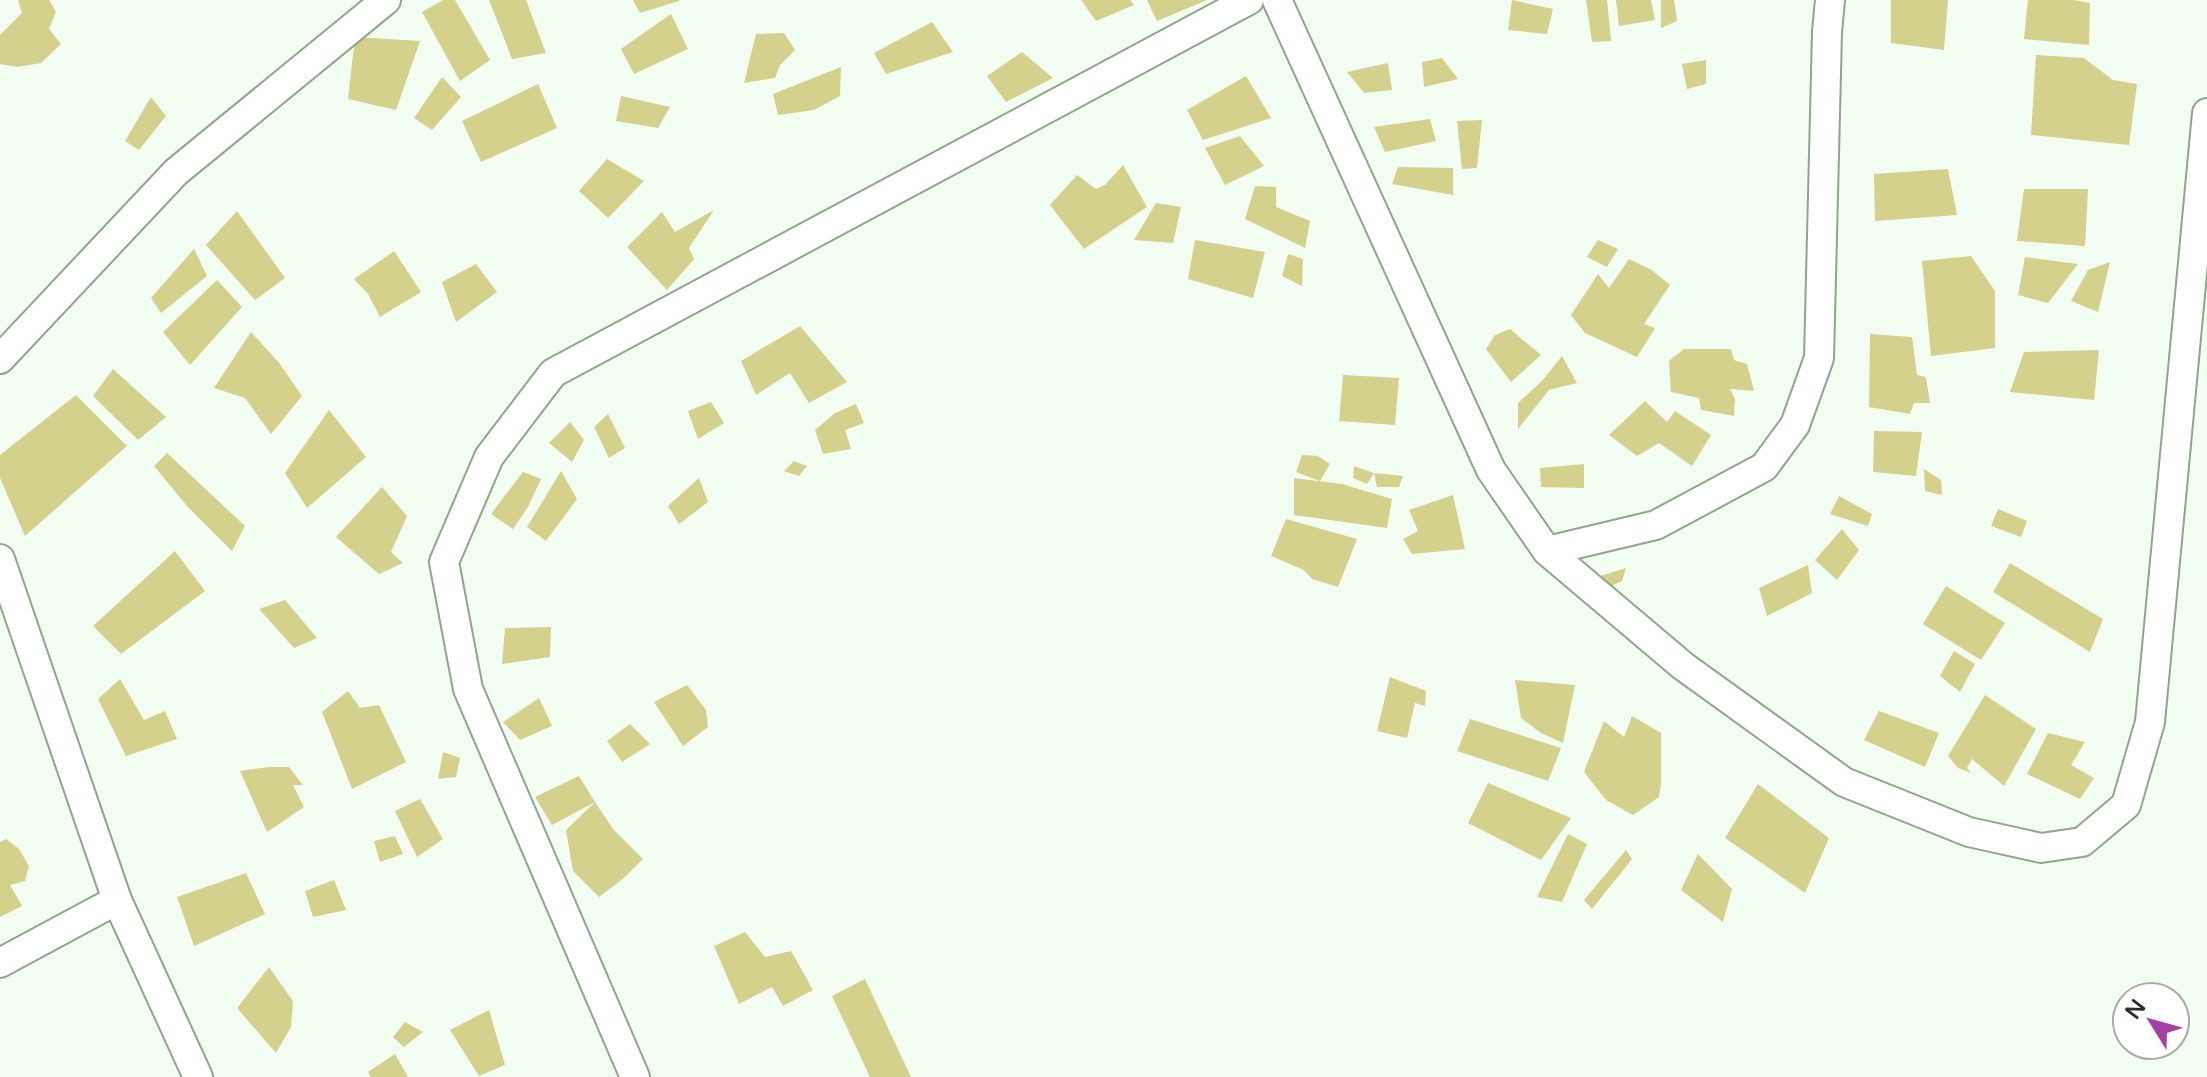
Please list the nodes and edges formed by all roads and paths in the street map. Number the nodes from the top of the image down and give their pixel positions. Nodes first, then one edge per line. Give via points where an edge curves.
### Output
1 (386, 0) edge
2 (1249, 0) edge
3 (1277, 0) edge
4 (1830, 0) edge
5 (2207, 113) edge
6 (0, 359) edge
7 (1547, 551) junction
8 (0, 559) edge
9 (117, 900) junction
10 (0, 963) edge
11 (198, 1077) edge
12 (635, 1077) edge

1 - 6 street via 176,172
2 - 12 street via 553,373 489,457 444,562 468,689
3 - 7 street via 1491,470
4 - 7 street via 1819,358 1795,425 1764,467 1656,525
5 - 7 street via 2150,722 2126,805 2082,842 2041,848 1969,832 1844,782 1683,666
8 - 9 street
9 - 10 street
9 - 11 street

